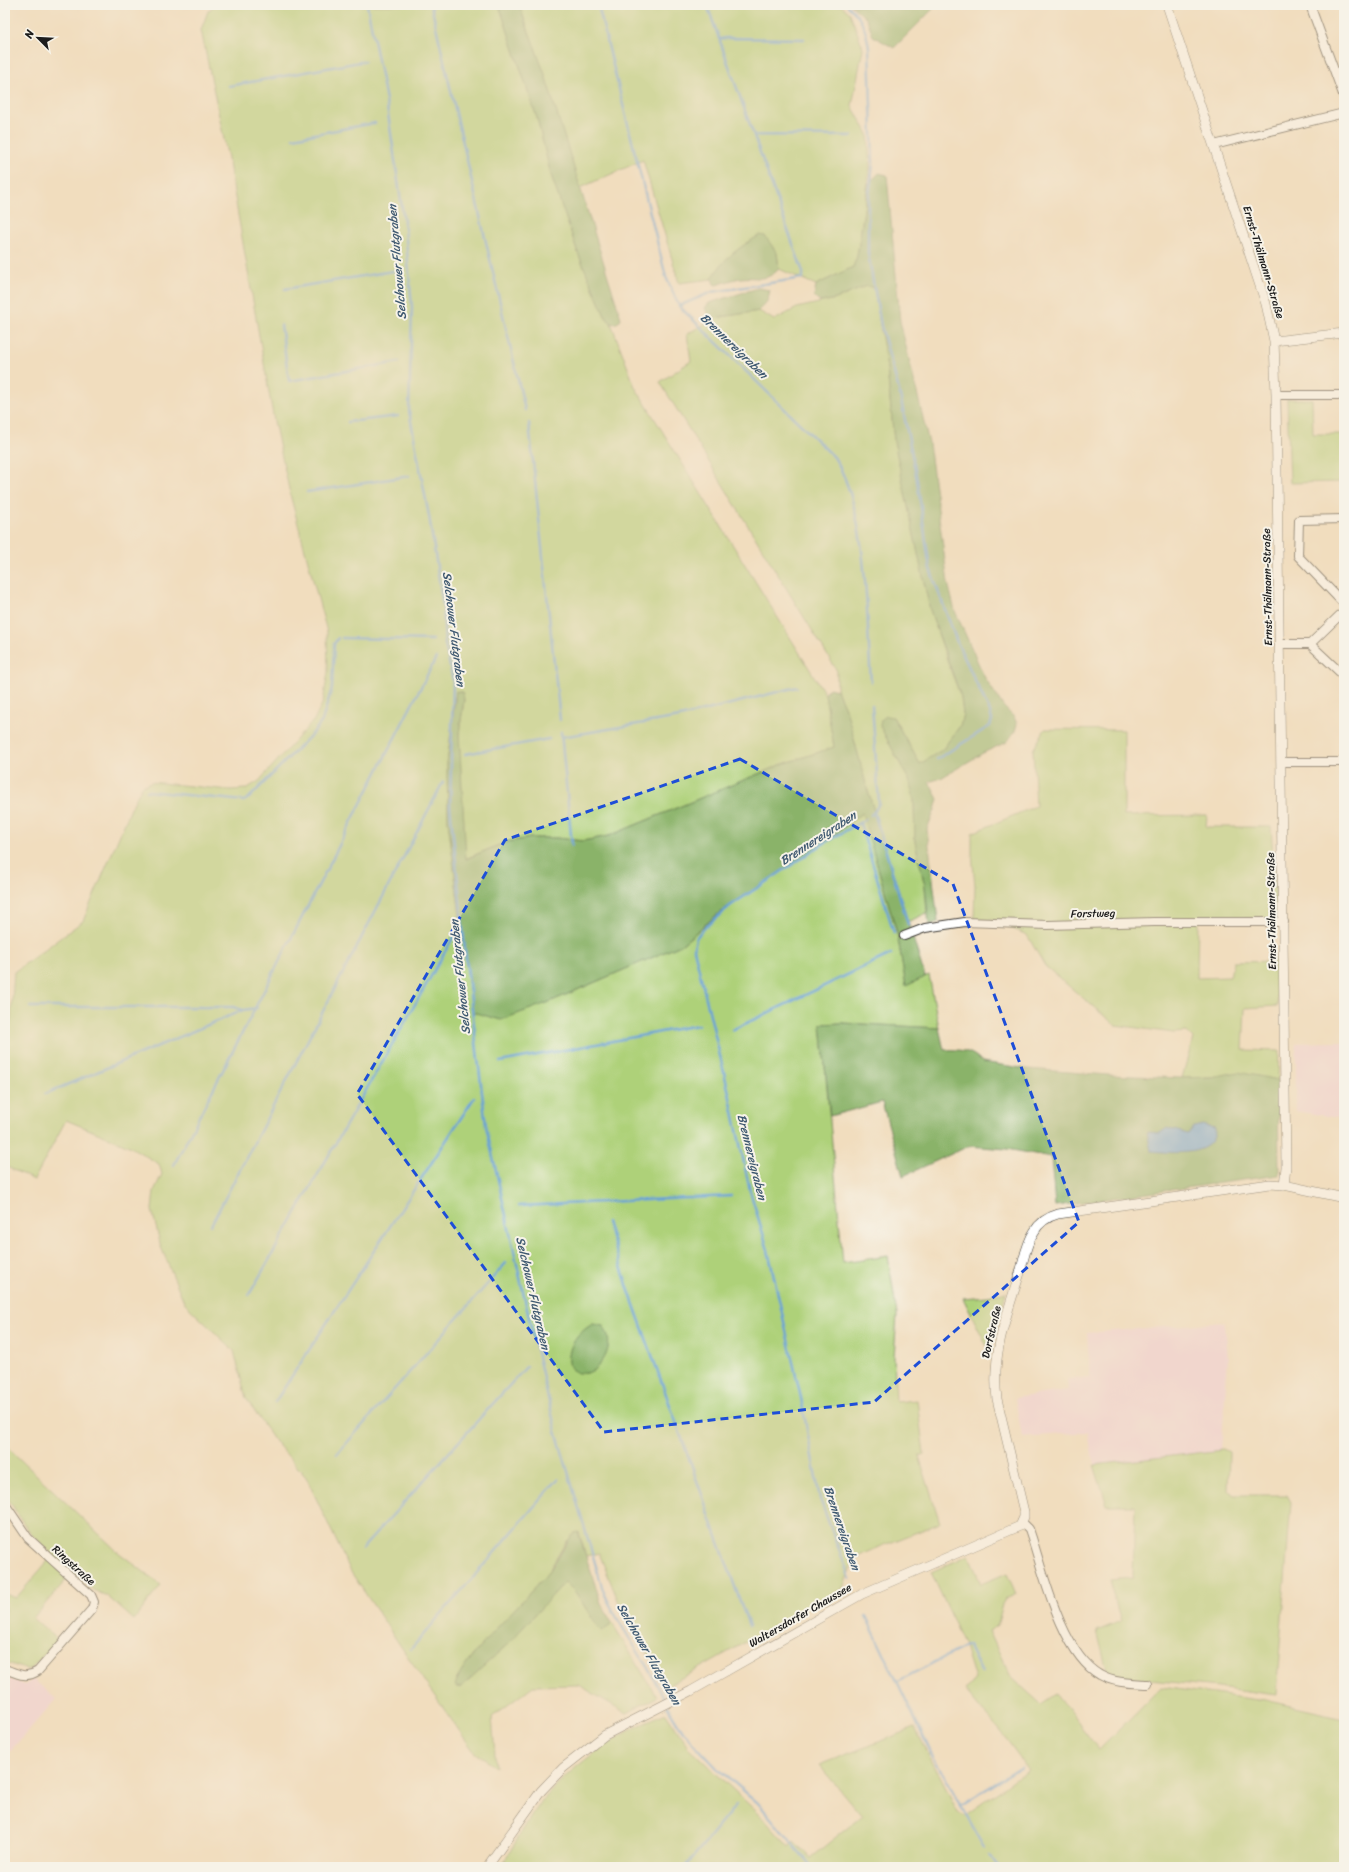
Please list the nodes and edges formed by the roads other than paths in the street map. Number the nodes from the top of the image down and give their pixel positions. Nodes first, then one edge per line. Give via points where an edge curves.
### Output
1 (1167, 5) edge
2 (1310, 5) edge
3 (1344, 97) edge
4 (1344, 112) edge
5 (1214, 145) junction
6 (1344, 333) edge
7 (1274, 341) junction
8 (1344, 394) edge
9 (1276, 396) junction
10 (1344, 519) edge
11 (1344, 604) edge
12 (1344, 614) edge
13 (1279, 644) junction
14 (1310, 644) junction
15 (1344, 676) edge
16 (1281, 762) junction
17 (1344, 762) edge
18 (1284, 922) junction
19 (904, 936) dead end
20 (1284, 1184) junction
21 (1344, 1198) edge
22 (5, 1504) edge
23 (1022, 1522) junction
24 (5, 1669) edge
25 (1147, 1684) dead end
26 (487, 1867) edge

1 - 5 street, Ernst-Thälmann-Straße
2 - 3 street
4 - 5 street
5 - 7 street, Ernst-Thälmann-Straße via 1262,290
6 - 7 street
7 - 9 street, Ernst-Thälmann-Straße
8 - 9 street
9 - 13 street, Ernst-Thälmann-Straße
10 - 11 street via 1299,520 1298,556
12 - 14 street
13 - 14 street
13 - 16 street, Ernst-Thälmann-Straße
14 - 15 street
16 - 17 street
16 - 18 street, Ernst-Thälmann-Straße
18 - 19 street, Forstweg via 1048,925 965,922 925,928
18 - 20 street, Ernst-Thälmann-Straße
20 - 21 street, Dorfstraße
20 - 23 street, Dorfstraße via 1058,1214 1039,1225 1029,1240 996,1354 999,1409 1024,1512
22 - 24 street, Ringstraße via 28,1538 92,1595 94,1602 92,1609 38,1671 25,1676
23 - 25 street via 1029,1529 1059,1619 1078,1652 1099,1675 1111,1680
23 - 26 street, Waltersdorfer Chaussee via 1017,1529 862,1594 605,1735 564,1768 534,1800

